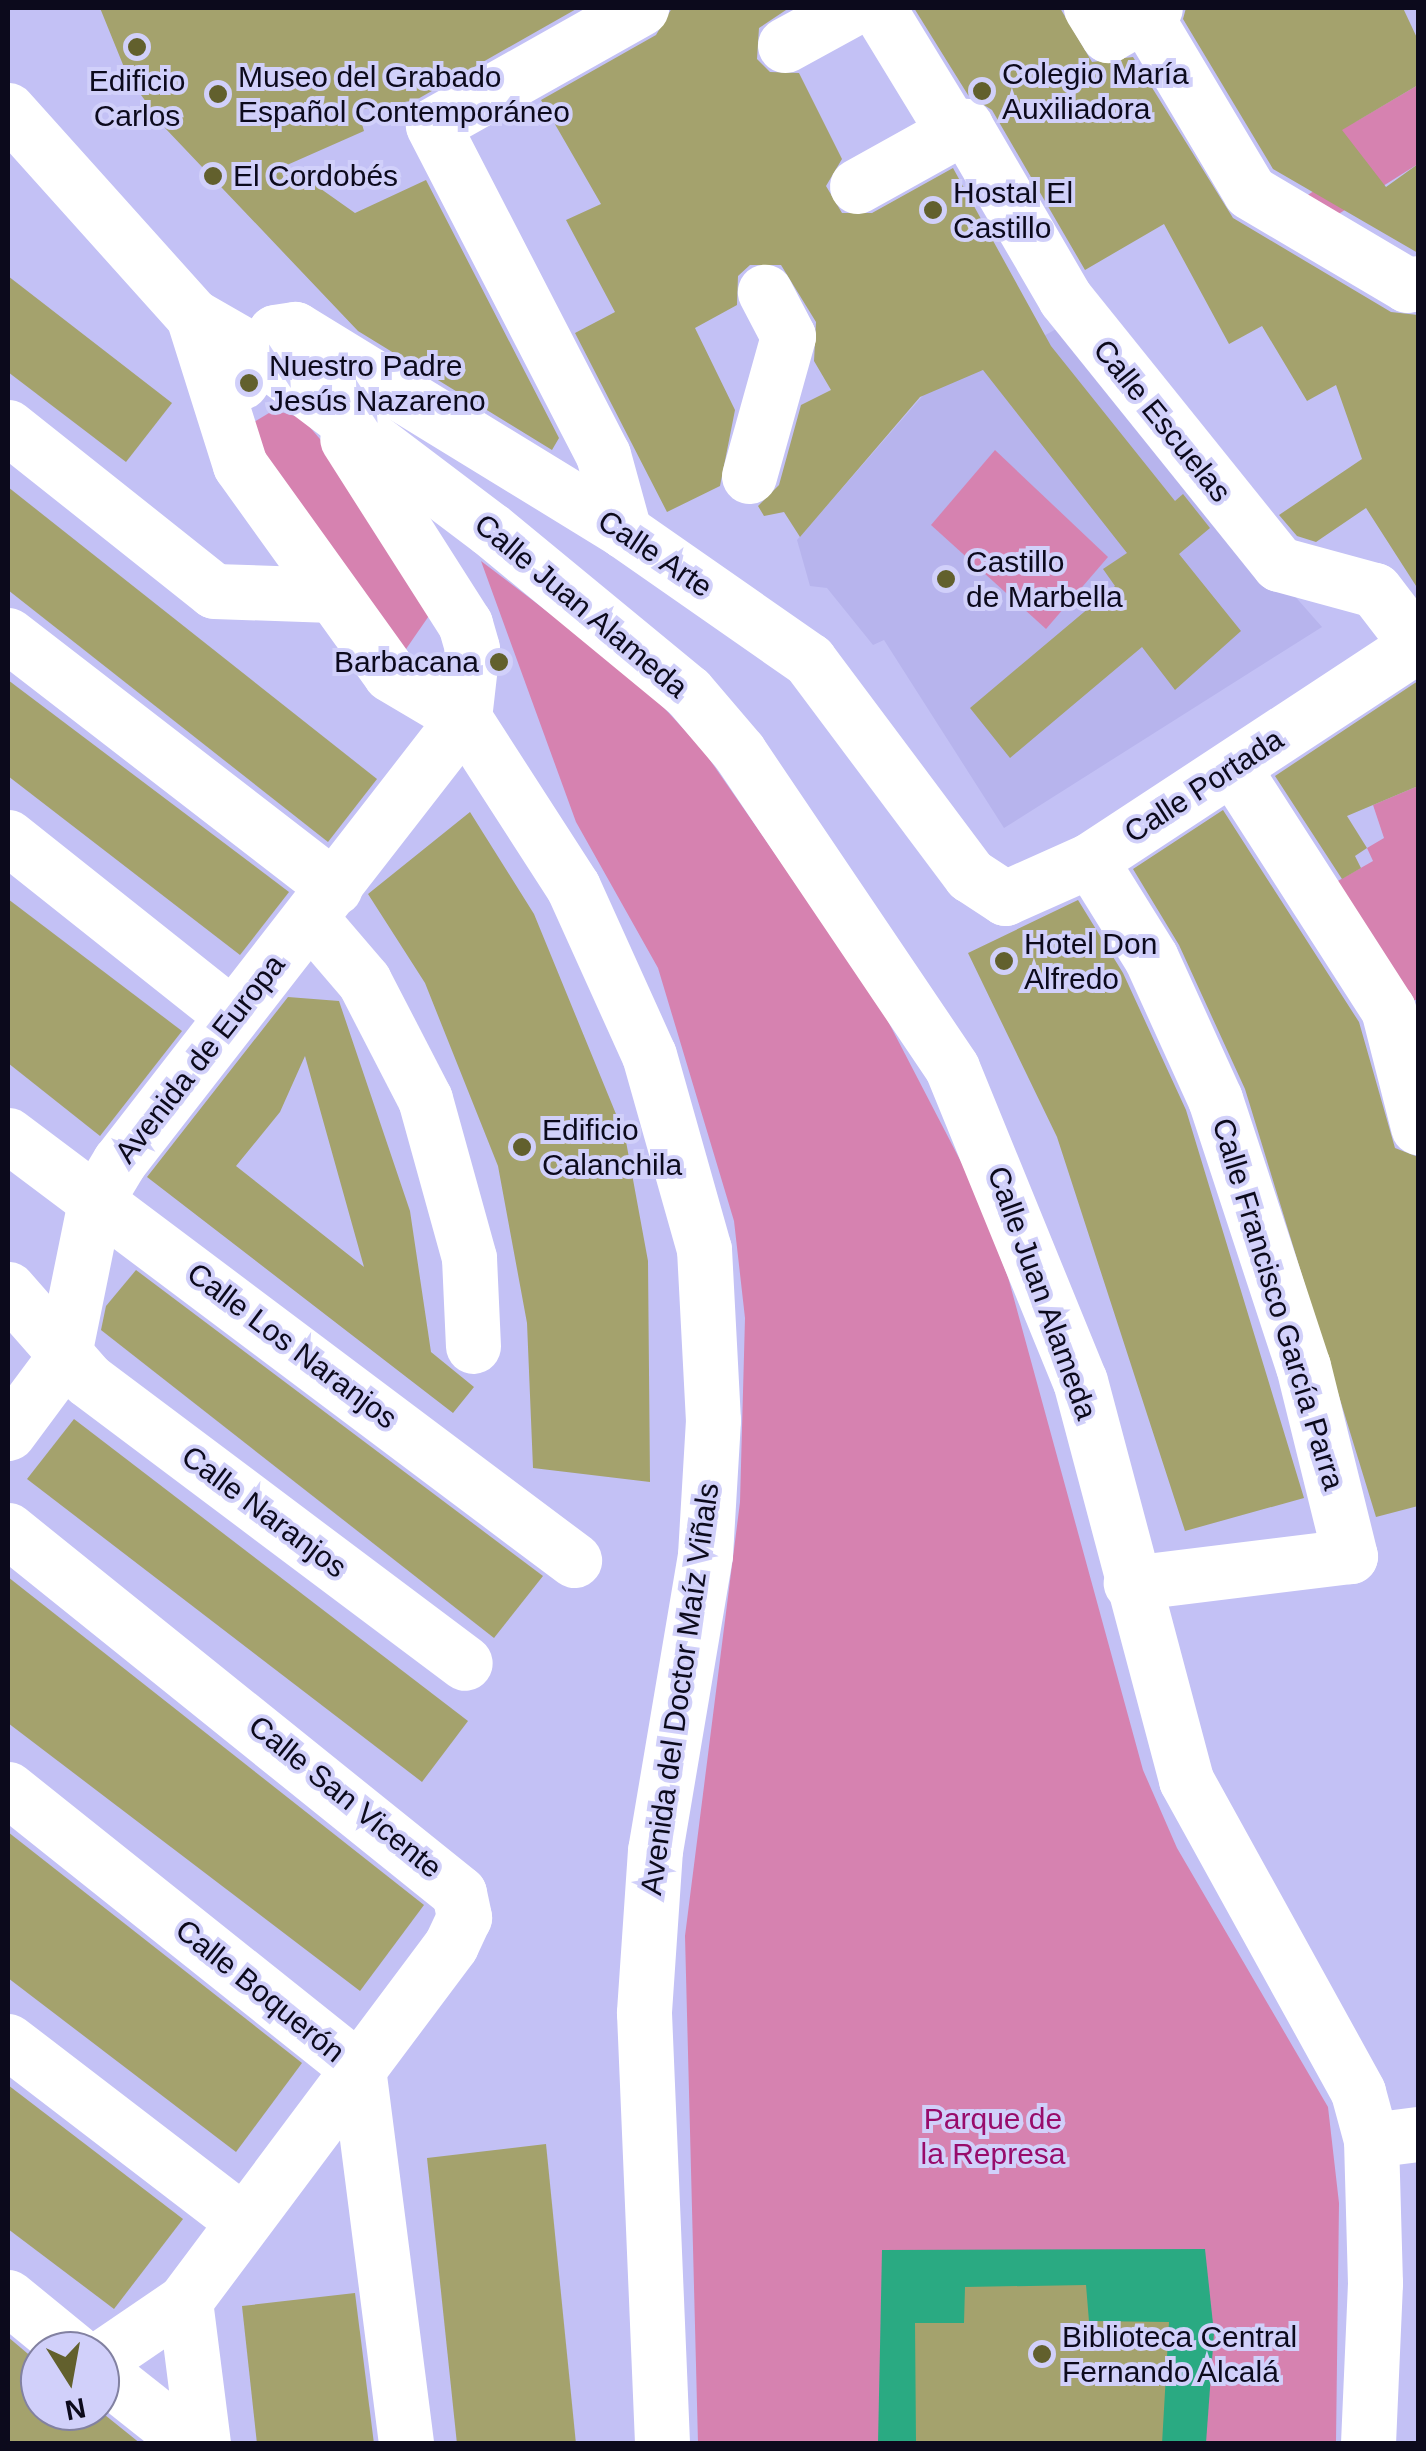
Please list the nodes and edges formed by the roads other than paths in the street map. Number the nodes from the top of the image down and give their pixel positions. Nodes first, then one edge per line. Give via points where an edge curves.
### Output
1 (641, 8) edge
2 (853, 8) edge
3 (878, 8) edge
4 (1130, 10) edge
5 (785, 46) dead end
6 (8, 110) edge
7 (959, 129) junction
8 (858, 186) dead end
9 (1418, 283) edge
10 (777, 314) dead end
11 (193, 316) junction
12 (257, 353) junction
13 (329, 411) junction
14 (223, 426) junction
15 (8, 427) edge
16 (749, 476) dead end
17 (624, 531) junction
18 (332, 594) junction
19 (8, 635) edge
20 (1418, 646) edge
21 (464, 718) junction
22 (1233, 768) junction
23 (8, 837) edge
24 (1090, 860) junction
25 (982, 886) joint
26 (322, 903) junction
27 (232, 1015) junction
28 (1418, 1127) edge
29 (8, 1135) edge
30 (95, 1202) junction
31 (8, 1289) edge
32 (474, 1346) dead end
33 (63, 1358) junction
34 (8, 1434) edge
35 (8, 1530) edge
36 (574, 1560) dead end
37 (1131, 1584) junction
38 (465, 1664) dead end
39 (8, 1790) edge
40 (8, 2041) edge
41 (358, 2068) junction
42 (1394, 2137) edge
43 (240, 2219) junction
44 (8, 2297) edge
45 (185, 2301) junction
46 (50, 2331) edge
47 (120, 2350) edge
48 (120, 2388) edge
49 (192, 2444) edge
50 (203, 2444) edge
51 (406, 2444) edge
52 (662, 2444) edge
53 (1368, 2444) edge

1 - 17 street via 433,125 603,454
2 - 5 street
3 - 7 street, Calle Escuelas
4 - 9 street via 1250,192 1407,285
6 - 11 street
7 - 8 street
7 - 20 street, Calle Escuelas via 1065,298 1279,564 1375,590
10 - 16 street
11 - 12 street, Calle Juan Alameda
11 - 14 street
12 - 13 street, Calle Juan Alameda
12 - 14 street
12 - 17 street, Calle Arte via 282,330 308,336
13 - 21 street via 465,624
13 - 37 street, Calle Juan Alameda via 688,692 850,913 952,1068 1031,1246 1080,1381
14 - 18 street
15 - 18 street via 214,591
17 - 25 street, Calle Arte via 809,660
18 - 21 street via 410,693
19 - 26 street
20 - 22 street, Calle Portada
21 - 26 street, Avenida de Europa
21 - 52 street, Avenida del Doctor Maíz Viñals via 618,972 679,1138 704,1249 713,1420 705,1555 656,1850 644,2013
22 - 24 street, Calle Portada
22 - 28 street via 1388,1009
23 - 27 street
24 - 25 street, Calle Portada via 1021,897
24 - 37 street, Calle Francisco García Parra via 1151,958 1215,1099 1302,1366 1350,1556
26 - 27 street, Avenida de Europa
26 - 32 street via 425,1099 469,1258
27 - 30 street, Avenida de Europa
29 - 30 street, Calle Los Naranjos
30 - 33 street, Avenida de Europa
30 - 36 street, Calle Los Naranjos
31 - 33 street
33 - 34 street, Avenida de Europa
33 - 38 street, Calle Naranjos
35 - 41 street, Calle San Vicente via 460,1893 464,1917 452,1945
37 - 42 street, Calle Juan Alameda via 1208,1830
39 - 41 street, Calle Boquerón
40 - 43 street
41 - 43 street, Calle San Vicente
41 - 51 street, Calle Boquerón
42 - 53 street, Calle Juan Alameda
43 - 45 street, Calle San Vicente
44 - 46 street
45 - 47 street, Calle San Vicente
45 - 50 street
48 - 49 street

